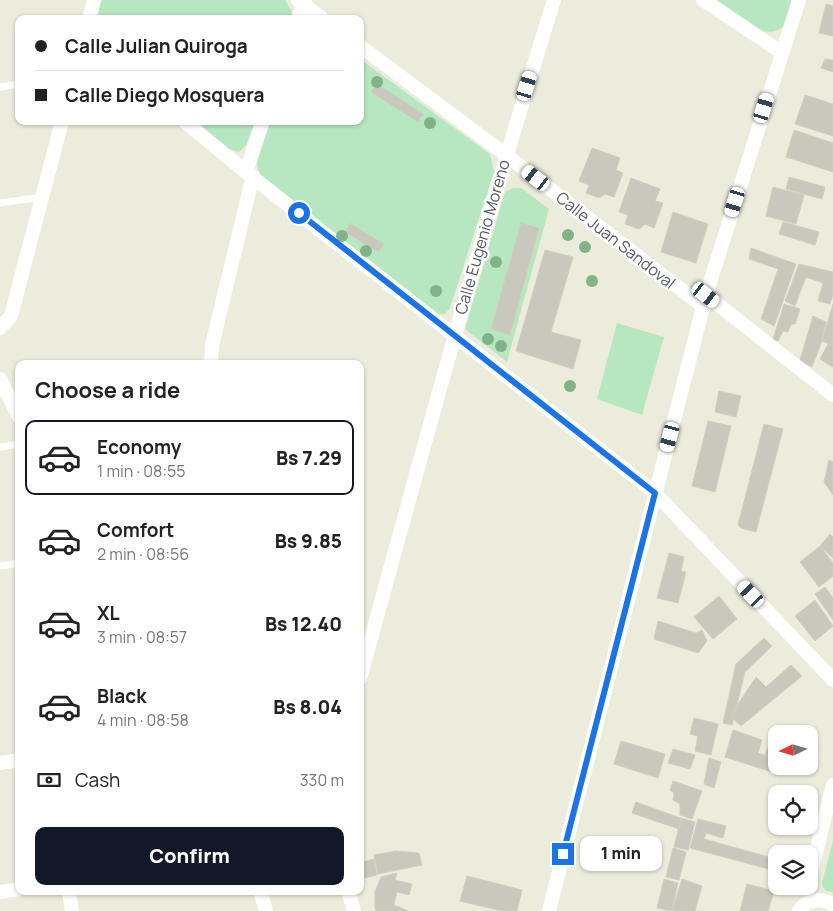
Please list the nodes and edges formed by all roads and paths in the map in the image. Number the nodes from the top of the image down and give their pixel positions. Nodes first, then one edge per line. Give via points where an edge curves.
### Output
1 (94, 0) edge
2 (554, 0) edge
3 (703, 0) edge
4 (799, 0) edge
5 (302, 1) edge
6 (90, 15) edge
7 (299, 15) edge
8 (318, 15) edge
9 (364, 49) edge
10 (781, 52) junction
11 (15, 84) edge
12 (0, 86) edge
13 (61, 125) edge
14 (189, 125) edge
15 (262, 125) edge
16 (506, 155) junction
17 (249, 174) junction
18 (42, 197) junction
19 (0, 203) edge
20 (705, 301) junction
21 (0, 328) edge
22 (454, 334) junction
23 (211, 360) edge
24 (0, 379) edge
25 (833, 395) edge
26 (15, 408) edge
27 (15, 445) edge
28 (0, 447) edge
29 (655, 493) junction
30 (15, 564) edge
31 (0, 566) edge
32 (364, 664) edge
33 (833, 680) edge
34 (15, 761) edge
35 (0, 763) edge
36 (833, 785) edge
37 (818, 845) edge
38 (15, 890) edge
39 (0, 892) edge
40 (70, 895) edge
41 (261, 895) edge
42 (349, 895) edge
43 (804, 895) edge
44 (833, 904) edge
45 (800, 909) edge
46 (72, 911) edge
47 (266, 911) edge
48 (354, 911) edge
49 (549, 911) edge

1 - 6 street
2 - 16 street, Calle Eugenio Moreno
3 - 10 street
4 - 10 street
5 - 7 street
5 - 8 street
9 - 16 street, Calle Juan Sandoval
10 - 20 street
11 - 12 lane
13 - 18 street
14 - 17 street
15 - 17 street
16 - 20 street, Calle Juan Sandoval
16 - 22 street, Calle Eugenio Moreno
17 - 22 street
17 - 23 street
18 - 19 lane
18 - 21 street via 11,316
20 - 25 street, Calle Juan Sandoval
20 - 29 street
22 - 29 street
22 - 32 street, Calle Eugenio Moreno
24 - 26 street
27 - 28 lane
29 - 33 street
29 - 49 street
30 - 31 lane
34 - 35 street
36 - 37 street
38 - 39 street
40 - 46 street
41 - 47 street
42 - 48 street
43 - 45 street
44 - 45 street via 815,900

